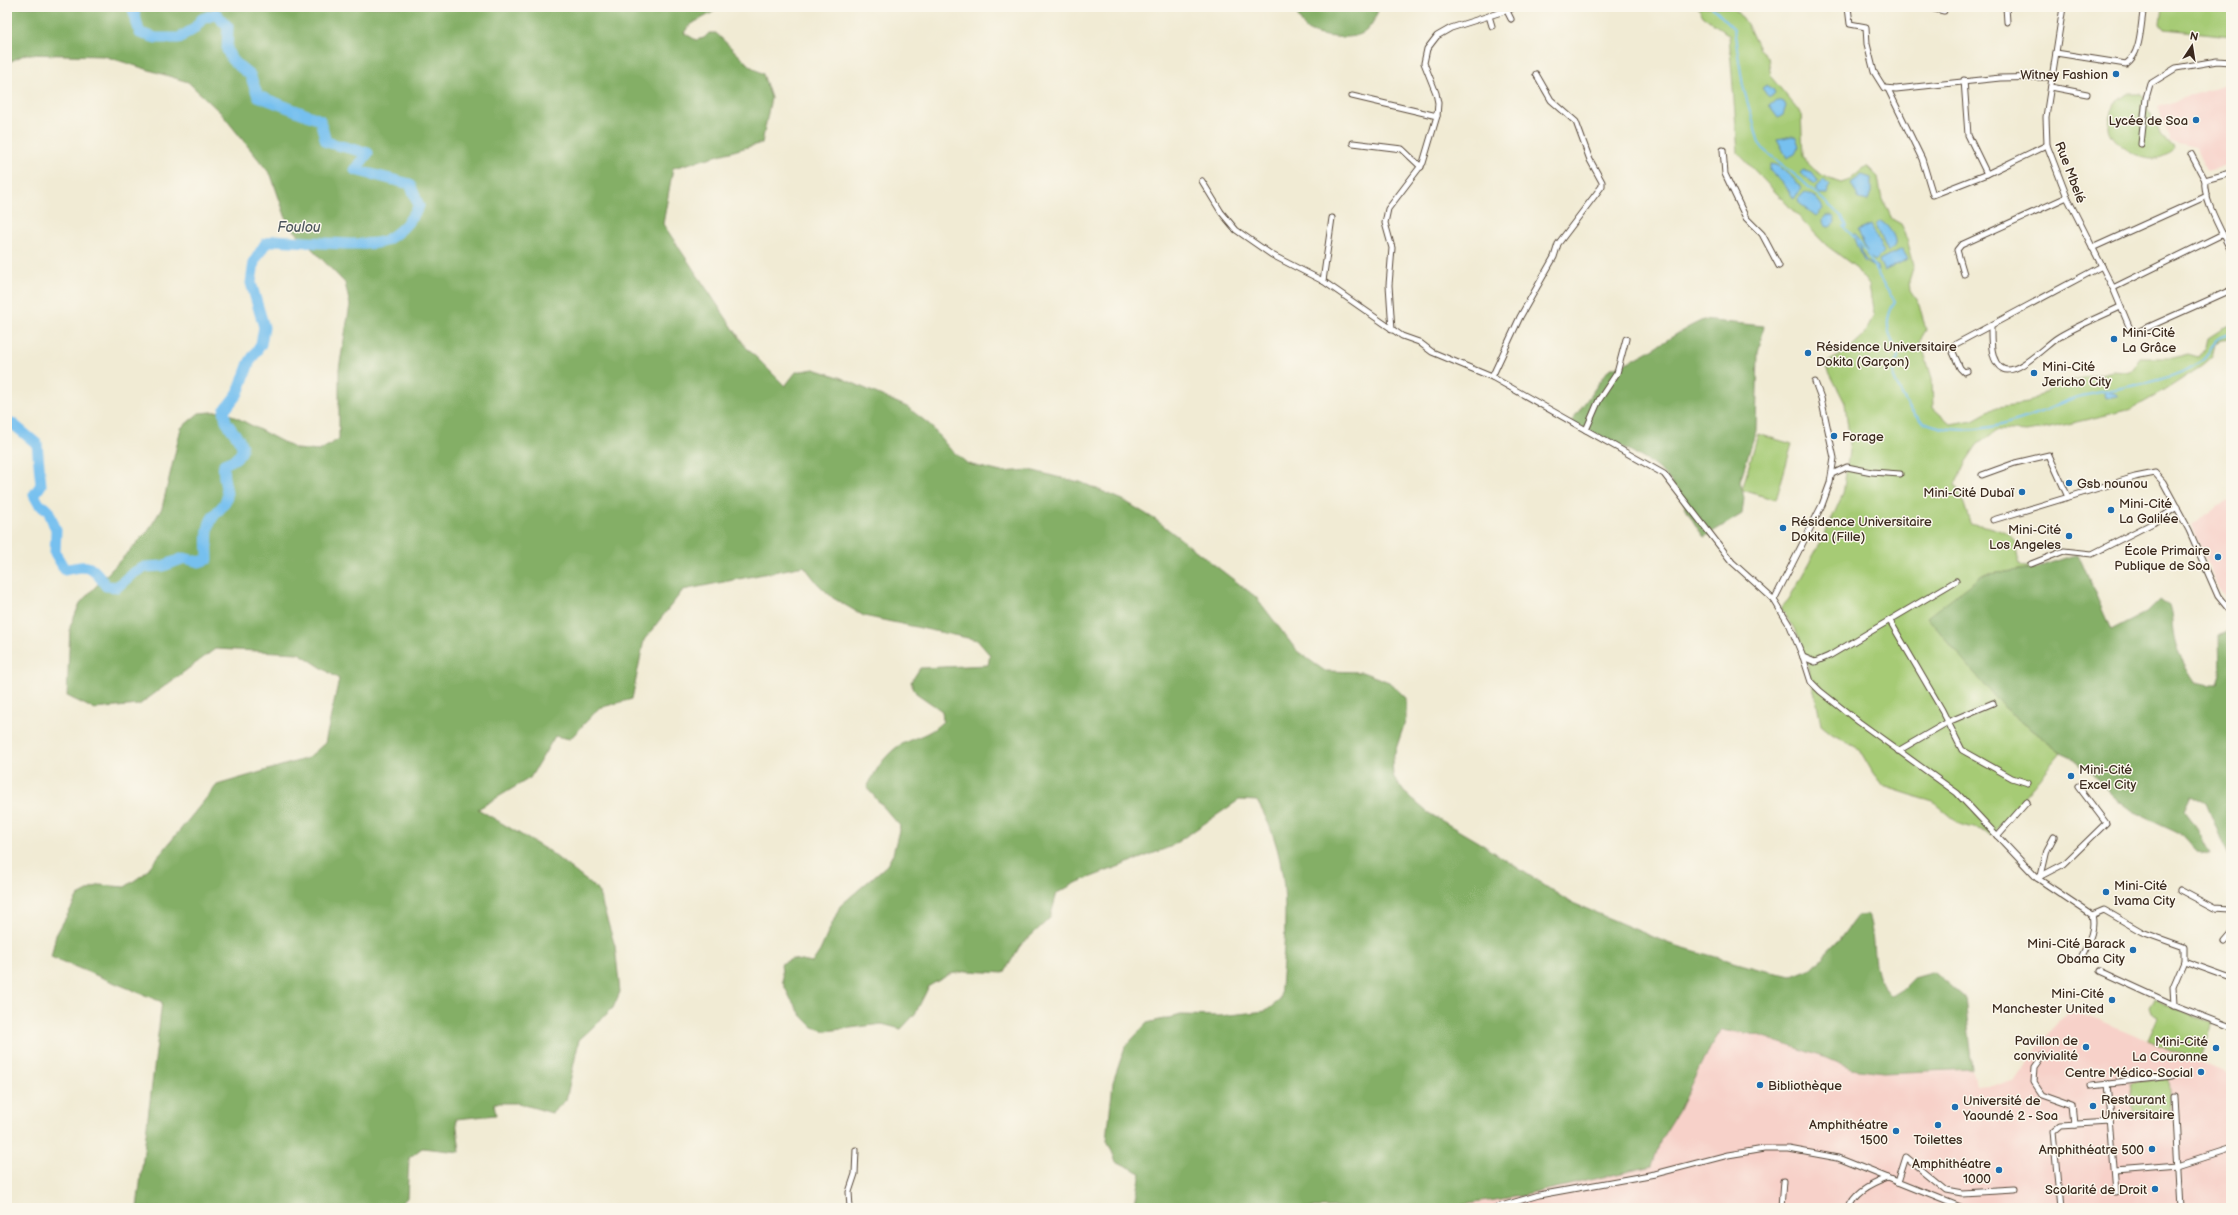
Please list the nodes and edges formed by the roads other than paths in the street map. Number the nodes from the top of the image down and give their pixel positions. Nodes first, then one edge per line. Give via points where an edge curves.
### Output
1 (1848, 7) edge
2 (1926, 7) edge
3 (2006, 7) edge
4 (2064, 7) edge
5 (2144, 7) edge
6 (1944, 11) dead end
7 (1489, 16) junction
8 (1511, 19) dead end
9 (2007, 22) dead end
10 (1492, 26) dead end
11 (2056, 53) junction
12 (2231, 62) edge
13 (1536, 74) dead end
14 (2052, 77) junction
15 (1964, 80) junction
16 (2051, 87) junction
17 (1888, 89) junction
18 (2087, 94) dead end
19 (1352, 96) dead end
20 (1437, 116) junction
21 (1353, 143) dead end
22 (2141, 144) dead end
23 (2047, 145) junction
24 (1723, 150) dead end
25 (2191, 154) dead end
26 (1421, 167) junction
27 (2231, 173) edge
28 (1987, 174) junction
29 (2206, 180) junction
30 (1202, 181) dead end
31 (2207, 196) junction
32 (2067, 197) junction
33 (1332, 218) dead end
34 (2223, 234) junction
35 (2092, 248) junction
36 (2231, 251) edge
37 (1779, 266) dead end
38 (2102, 266) junction
39 (1964, 274) dead end
40 (1323, 282) junction
41 (2113, 288) junction
42 (2231, 290) edge
43 (2120, 307) junction
44 (1991, 326) junction
45 (1392, 330) junction
46 (1626, 339) dead end
47 (1967, 371) dead end
48 (1492, 377) junction
49 (1815, 382) dead end
50 (1586, 430) junction
51 (1832, 474) junction
52 (1900, 474) dead end
53 (1982, 475) dead end
54 (2068, 497) junction
55 (2177, 507) junction
56 (1993, 520) dead end
57 (2031, 564) dead end
58 (1956, 581) dead end
59 (1774, 600) junction
60 (2231, 612) edge
61 (1890, 621) junction
62 (1804, 657) junction
63 (1994, 703) dead end
64 (1948, 722) junction
65 (1898, 750) junction
66 (2028, 784) dead end
67 (2078, 786) dead end
68 (2027, 802) dead end
69 (1997, 836) junction
70 (2054, 837) dead end
71 (2039, 877) junction
72 (2180, 890) dead end
73 (2231, 909) edge
74 (2092, 915) junction
75 (2231, 936) edge
76 (2225, 942) dead end
77 (2080, 959) dead end
78 (2184, 961) junction
79 (2100, 971) dead end
80 (2231, 978) edge
81 (2174, 1005) junction
82 (2231, 1027) edge
83 (2043, 1056) dead end
84 (2172, 1076) dead end
85 (2106, 1082) junction
86 (2090, 1085) dead end
87 (2174, 1097) dead end
88 (2110, 1122) junction
89 (2075, 1124) junction
90 (856, 1150) dead end
91 (2231, 1150) edge
92 (2178, 1166) junction
93 (2115, 1172) junction
94 (1888, 1178) junction
95 (1783, 1181) dead end
96 (1898, 1182) junction
97 (2015, 1190) dead end
98 (2116, 1192) dead end
99 (850, 1208) edge
100 (1494, 1208) edge
101 (1782, 1208) edge
102 (1849, 1208) edge
103 (1963, 1208) edge
104 (2060, 1208) edge
105 (2180, 1208) edge

1 - 17 street via 1850,24 1866,27 1874,72 1884,88
2 - 6 street
3 - 9 street
4 - 11 street, Rue Mbelé
5 - 11 street via 2138,45 2126,64
7 - 8 street via 1509,10
7 - 10 street
7 - 20 street via 1451,28 1437,36 1427,49 1424,63 1436,93
11 - 14 street, Rue Mbelé
12 - 22 street via 2217,61 2176,68 2150,84
13 - 48 street via 1551,100 1576,122 1602,186 1558,244 1554,257 1520,317
14 - 15 street
14 - 16 street, Rue Mbelé
15 - 17 street
15 - 28 street via 1968,135
16 - 18 street
16 - 23 street, Rue Mbelé via 2045,122
17 - 28 street via 1922,159 1933,195
19 - 20 street
20 - 26 street via 1432,139
21 - 26 street via 1402,149
23 - 28 street
23 - 32 street, Rue Mbelé
24 - 37 street via 1725,174 1731,187 1746,218 1762,234
25 - 29 street
26 - 45 street via 1388,209 1386,216 1385,223 1392,248 1389,285
27 - 29 street
29 - 31 street via 2204,187
30 - 40 street via 1221,212 1236,230 1277,258
31 - 34 street
31 - 35 street
32 - 35 street, Rue Mbelé
32 - 39 street via 1961,245 1957,250
33 - 40 street
34 - 36 street
34 - 41 street
35 - 38 street, Rue Mbelé
38 - 41 street, Rue Mbelé
38 - 44 street
40 - 45 street
41 - 43 street, Rue Mbelé
42 - 43 street, Rue Mbelé via 2132,333
43 - 44 street via 2058,337 2035,356 2009,370 1998,365 1990,341
44 - 47 street via 1952,348 1960,368 1964,372
45 - 48 street via 1419,342 1432,352
46 - 50 street via 1617,373 1599,400
48 - 50 street
49 - 51 street via 1834,458
50 - 59 street via 1664,474 1732,562
51 - 52 street via 1847,467
51 - 59 street via 1822,505
53 - 54 street via 2015,463 2049,455
54 - 55 street via 2155,473
54 - 56 street
55 - 57 street via 2092,554 2064,551
55 - 60 street via 2218,596
58 - 61 street
59 - 62 street via 1786,618
61 - 62 street via 1830,656 1815,662
61 - 64 street
62 - 65 street via 1811,682 1820,692
63 - 64 street
64 - 65 street
64 - 66 street via 1962,750
65 - 69 street via 1957,793
67 - 71 street via 2106,823 2064,864
68 - 69 street
69 - 71 street
70 - 71 street
71 - 74 street
72 - 73 street via 2214,908
74 - 77 street via 2093,928
74 - 78 street via 2104,910 2142,932 2183,945 2186,949
75 - 76 street
78 - 80 street
78 - 81 street via 2173,987
79 - 81 street
81 - 82 street
83 - 89 street via 2035,1067 2034,1082 2042,1094 2073,1105
84 - 85 street
85 - 86 street
85 - 88 street
87 - 92 street
88 - 89 street
88 - 93 street
89 - 104 street via 2061,1125 2053,1132
90 - 99 street via 855,1174 849,1192
91 - 92 street
92 - 93 street
92 - 105 street
93 - 98 street
94 - 96 street
94 - 100 street via 1825,1155 1789,1149 1764,1149 1728,1155 1655,1174 1539,1195
94 - 102 street via 1873,1183 1852,1201
95 - 101 street
96 - 97 street via 1906,1156 1946,1190 1962,1193
96 - 103 street

